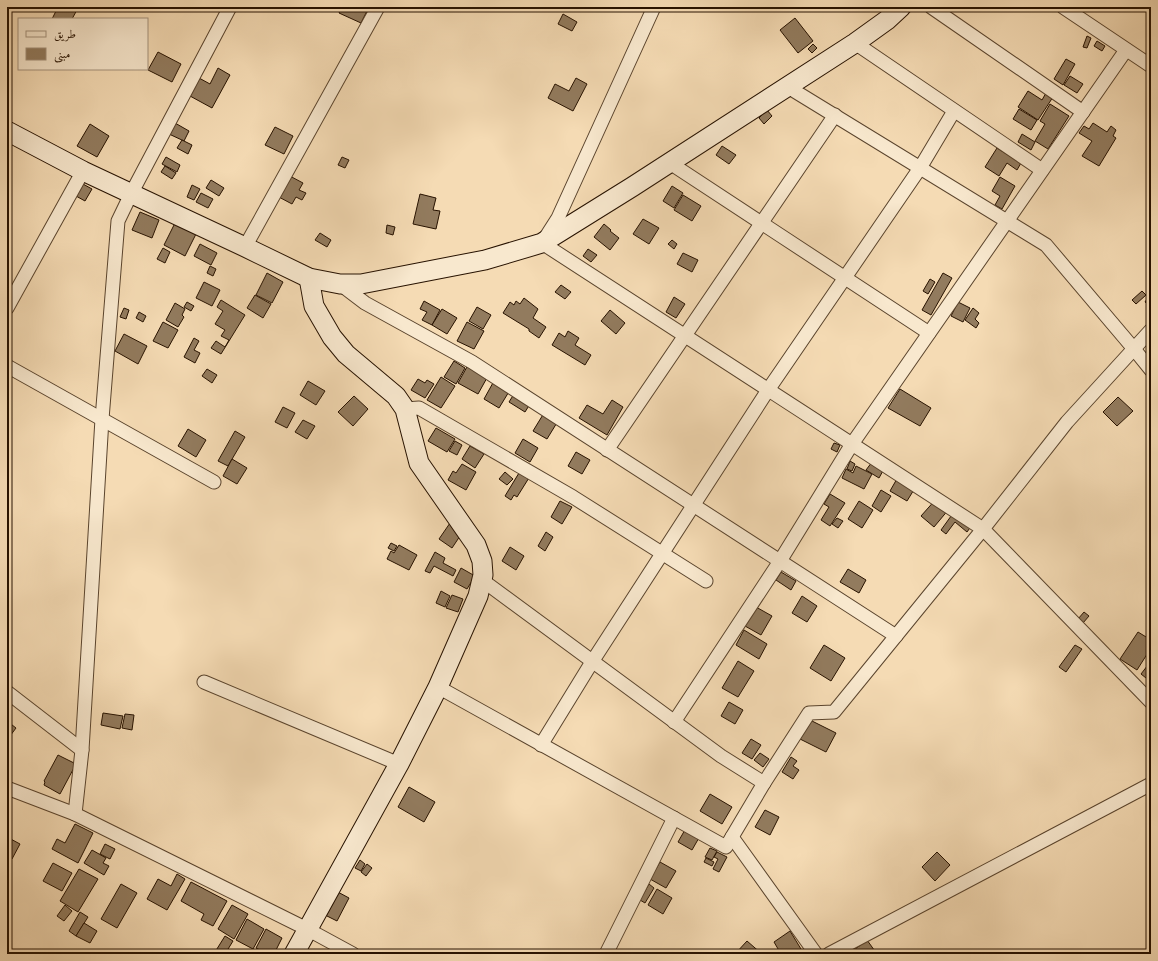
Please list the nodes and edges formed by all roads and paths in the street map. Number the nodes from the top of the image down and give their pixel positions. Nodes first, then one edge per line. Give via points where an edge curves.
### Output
1 (230, 7) edge
2 (378, 7) edge
3 (654, 7) edge
4 (901, 7) edge
5 (931, 7) edge
6 (1063, 7) edge
7 (855, 43) junction
8 (1126, 50) junction
9 (1151, 66) edge
10 (788, 87) junction
11 (954, 110) junction
12 (1083, 112) junction
13 (835, 115) junction
14 (7, 131) edge
15 (670, 163) junction
16 (920, 168) junction
17 (1042, 170) junction
18 (83, 171) junction
19 (131, 194) junction
20 (1007, 221) junction
21 (762, 223) junction
22 (542, 243) junction
23 (244, 247) junction
24 (309, 278) junction
25 (845, 279) junction
26 (340, 284) junction
27 (7, 308) edge
28 (1151, 330) edge
29 (929, 333) junction
30 (684, 336) junction
31 (1134, 348) junction
32 (7, 366) edge
33 (1151, 370) edge
34 (768, 390) junction
35 (405, 409) junction
36 (102, 420) junction
37 (852, 444) junction
38 (607, 450) junction
39 (214, 482) dead end
40 (694, 506) junction
41 (983, 529) junction
42 (662, 553) junction
43 (780, 561) junction
44 (482, 580) junction
45 (706, 581) dead end
46 (896, 636) junction
47 (592, 662) junction
48 (204, 682) dead end
49 (438, 687) junction
50 (7, 692) edge
51 (1151, 702) edge
52 (674, 722) junction
53 (542, 744) junction
54 (82, 750) junction
55 (399, 764) junction
56 (764, 783) junction
57 (1151, 784) edge
58 (9, 793) edge
59 (75, 814) junction
60 (674, 818) junction
61 (732, 837) junction
62 (307, 930) junction
63 (294, 954) edge
64 (352, 954) edge
65 (606, 954) edge
66 (816, 954) edge
67 (829, 954) edge

1 - 19 street
2 - 23 street
3 - 22 street via 558,218
4 - 7 street
5 - 12 street
6 - 8 street
7 - 10 street
7 - 11 street
8 - 9 street
8 - 12 street
10 - 13 street
10 - 15 street
11 - 16 street
11 - 17 street
12 - 17 street
13 - 16 street
13 - 21 street
14 - 18 street
15 - 21 street
15 - 22 street
16 - 20 street
16 - 25 street
17 - 20 street
18 - 19 street
18 - 27 street
19 - 23 street
19 - 36 street via 118,221
20 - 29 street
20 - 31 street via 1046,245
21 - 25 street
21 - 30 street
22 - 26 street via 485,260 361,284
22 - 30 street
23 - 24 street
24 - 26 street
24 - 35 street via 314,306 332,336 346,354 396,396
25 - 29 street
25 - 34 street
26 - 38 street via 365,303 472,362
28 - 31 street
29 - 37 street
30 - 34 street
30 - 38 street
31 - 33 street
31 - 41 street via 1067,422
32 - 36 street
34 - 37 street
34 - 40 street
35 - 42 street via 419,408 573,497
35 - 44 street via 419,463 476,545 482,561
36 - 39 street
36 - 54 street
37 - 41 street
37 - 43 street
38 - 40 street
40 - 42 street
40 - 43 street
41 - 46 street
41 - 51 street
42 - 45 street
42 - 47 street
43 - 46 street
43 - 52 street
44 - 47 street
44 - 49 street via 478,596
46 - 56 street via 834,712 809,713
47 - 52 street
47 - 53 street
48 - 55 street
49 - 53 street
49 - 55 street
50 - 54 street
52 - 56 street
53 - 60 street
54 - 59 street
55 - 62 street
56 - 61 street
57 - 67 street
58 - 59 street
59 - 62 street
60 - 61 street via 726,847
60 - 65 street
61 - 66 street
62 - 63 street
62 - 64 street

